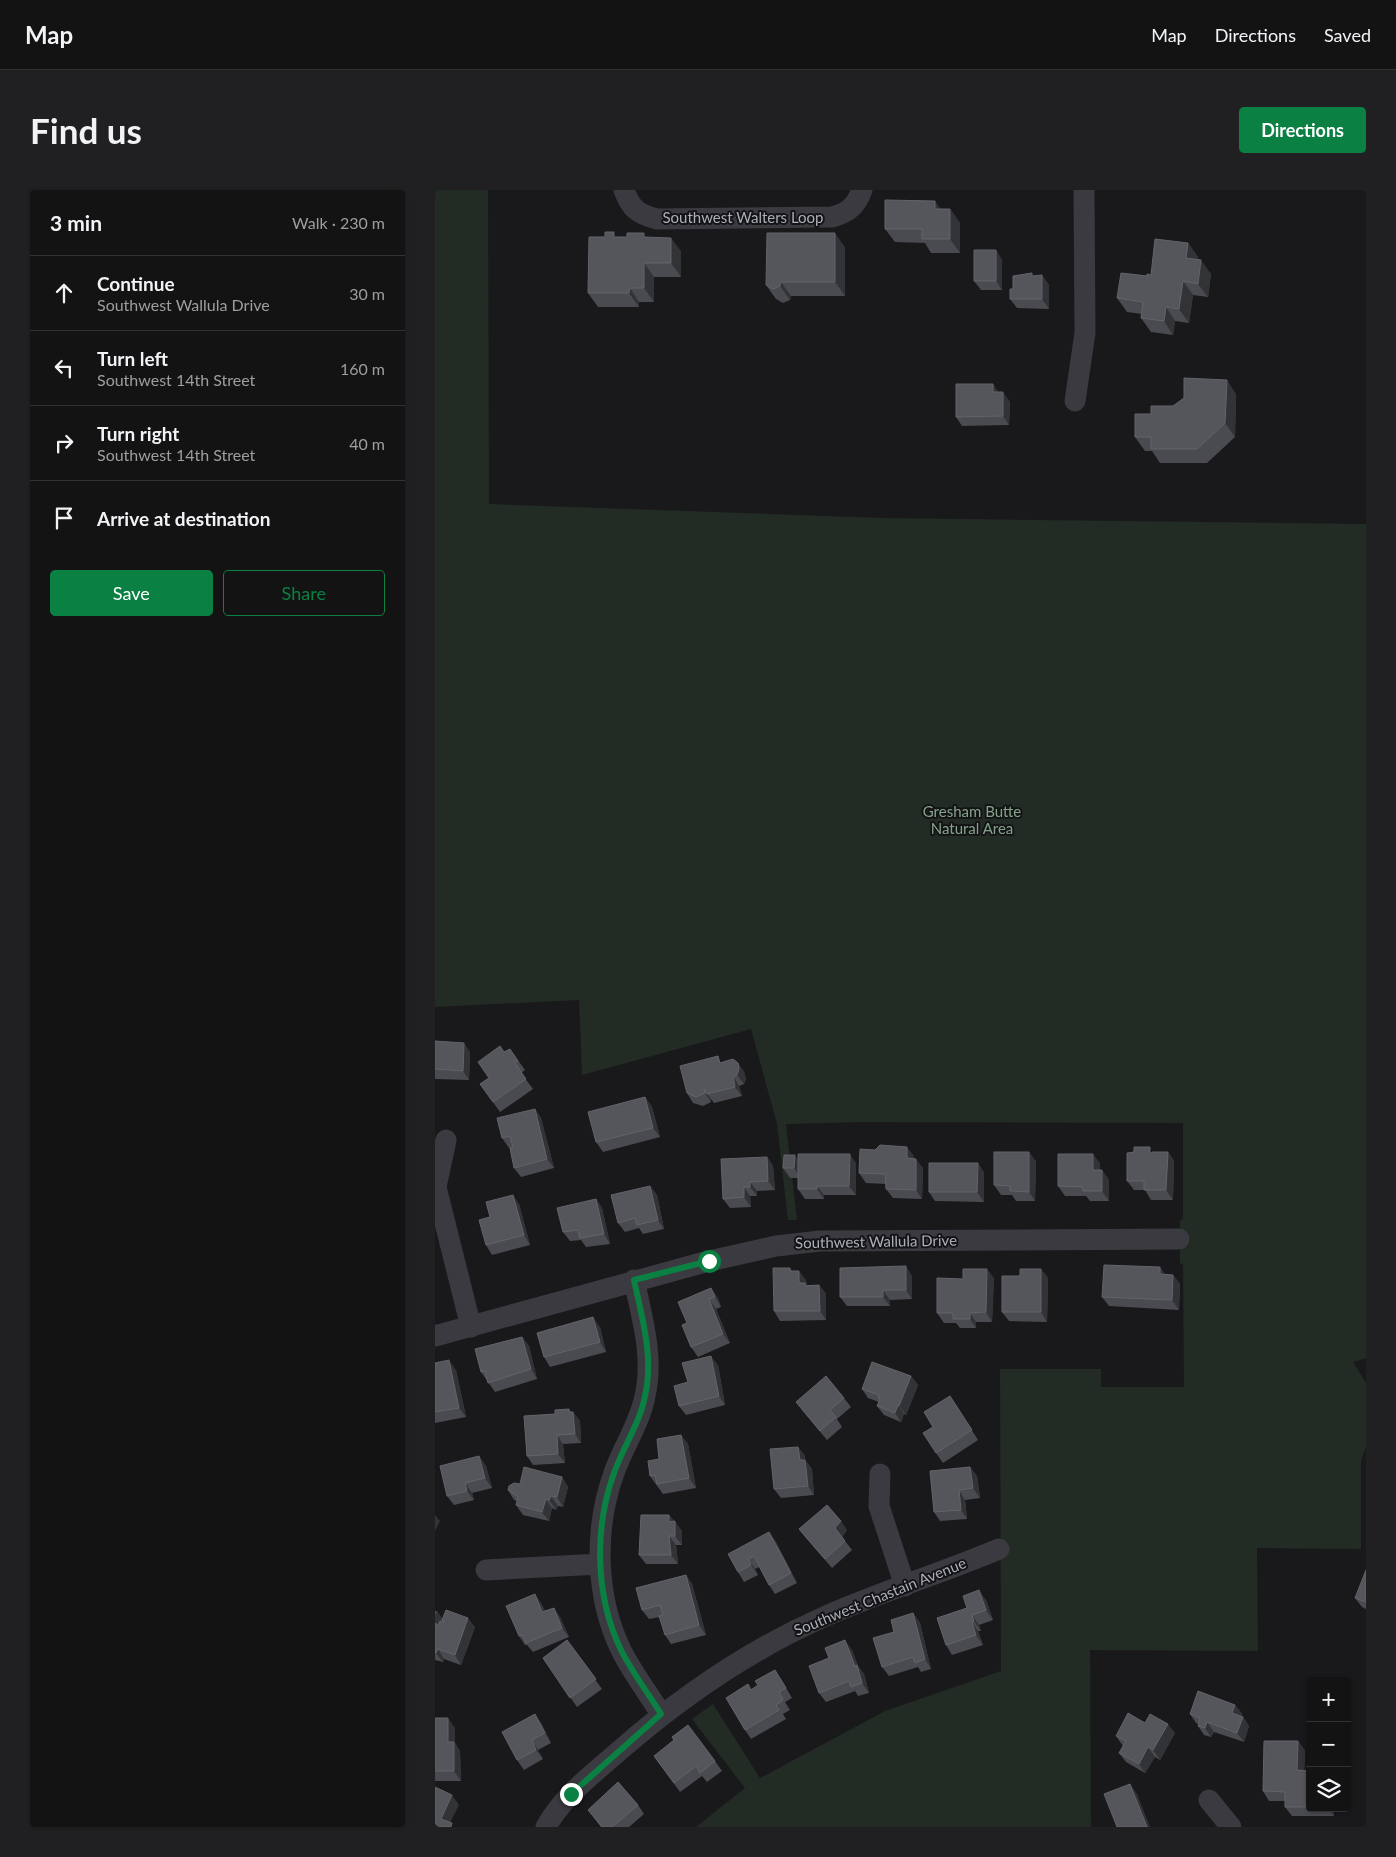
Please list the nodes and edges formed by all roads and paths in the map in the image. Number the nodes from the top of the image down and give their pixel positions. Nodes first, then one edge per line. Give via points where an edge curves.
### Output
1 (624, 190) edge
2 (862, 190) edge
3 (1084, 190) edge
4 (1075, 402) dead end
5 (446, 1140) dead end
6 (1179, 1239) dead end
7 (634, 1280) junction
8 (471, 1327) junction
9 (435, 1336) edge
10 (879, 1474) dead end
11 (999, 1549) dead end
12 (600, 1564) junction
13 (486, 1570) dead end
14 (905, 1586) junction
15 (661, 1714) junction
16 (1209, 1800) dead end
17 (545, 1827) edge
18 (1231, 1827) edge

1 - 2 street, Southwest Walters Loop via 635,210 657,219 832,217 854,207
3 - 4 street via 1085,332
5 - 8 street via 435,1187
6 - 7 street, Southwest Wallula Drive via 820,1241 754,1251
7 - 8 street, Southwest Wallula Drive
7 - 12 street via 647,1341 645,1396 606,1498
8 - 9 street, Southwest Wallula Drive
10 - 14 street via 879,1506
11 - 14 street, Southwest Chastain Avenue
12 - 13 street
12 - 15 street via 605,1596 621,1650
14 - 15 street, Southwest Chastain Avenue via 785,1635
15 - 17 street, Southwest Chastain Avenue via 571,1794
16 - 18 street

